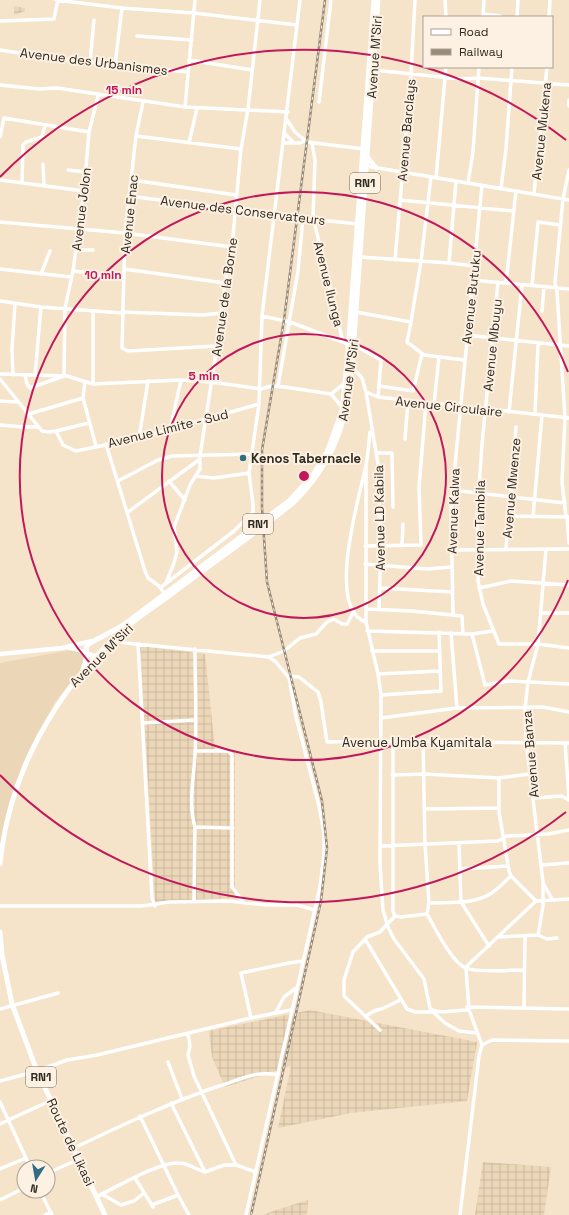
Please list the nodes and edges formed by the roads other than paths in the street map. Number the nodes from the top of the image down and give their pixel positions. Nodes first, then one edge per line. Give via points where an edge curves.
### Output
1 (57, 0) edge
2 (195, 0) edge
3 (260, 0) edge
4 (300, 0) edge
5 (331, 0) edge
6 (374, 0) edge
7 (378, 0) edge
8 (415, 0) edge
9 (445, 0) edge
10 (484, 0) edge
11 (518, 0) edge
12 (550, 0) edge
13 (122, 8) junction
14 (194, 13) junction
15 (483, 15) edge
16 (446, 16) edge
17 (500, 16) edge
18 (517, 16) edge
19 (549, 16) edge
20 (94, 20) dead end
21 (257, 20) junction
22 (0, 21) edge
23 (297, 25) junction
24 (137, 36) dead end
25 (192, 40) junction
26 (0, 50) edge
27 (190, 60) junction
28 (90, 62) junction
29 (115, 65) junction
30 (446, 68) edge
31 (479, 68) edge
32 (512, 68) edge
33 (547, 68) edge
34 (252, 70) junction
35 (372, 71) junction
36 (188, 72) junction
37 (411, 74) junction
38 (445, 77) junction
39 (478, 78) junction
40 (510, 81) junction
41 (546, 83) junction
42 (0, 85) edge
43 (569, 85) edge
44 (98, 96) junction
45 (569, 100) edge
46 (143, 102) junction
47 (319, 102) dead end
48 (569, 106) edge
49 (185, 107) junction
50 (196, 108) junction
51 (248, 109) junction
52 (288, 112) junction
53 (2, 118) edge
54 (287, 120) junction
55 (46, 125) junction
56 (89, 132) junction
57 (285, 134) junction
58 (136, 136) junction
59 (0, 137) edge
60 (305, 141) junction
61 (294, 142) junction
62 (312, 142) junction
63 (189, 143) junction
64 (284, 143) junction
65 (241, 149) junction
66 (364, 150) junction
67 (368, 156) junction
68 (43, 164) dead end
69 (365, 166) junction
70 (375, 167) junction
71 (68, 170) dead end
72 (569, 170) edge
73 (86, 172) junction
74 (402, 172) junction
75 (366, 175) junction
76 (431, 177) junction
77 (436, 178) junction
78 (0, 180) edge
79 (132, 180) junction
80 (456, 181) junction
81 (22, 183) junction
82 (468, 183) junction
83 (44, 185) junction
84 (482, 185) junction
85 (500, 188) junction
86 (516, 191) junction
87 (84, 192) junction
88 (534, 194) junction
89 (236, 195) junction
90 (129, 196) junction
91 (563, 199) junction
92 (400, 200) junction
93 (569, 200) edge
94 (428, 202) junction
95 (454, 204) junction
96 (480, 207) junction
97 (235, 210) junction
98 (513, 211) junction
99 (274, 216) junction
100 (303, 218) junction
101 (314, 219) junction
102 (0, 222) edge
103 (358, 224) junction
104 (560, 225) junction
105 (79, 228) junction
106 (125, 233) junction
107 (232, 247) junction
108 (76, 250) junction
109 (93, 250) dead end
110 (50, 251) dead end
111 (360, 257) junction
112 (395, 260) junction
113 (421, 261) junction
114 (449, 263) junction
115 (474, 266) junction
116 (124, 269) junction
117 (0, 270) edge
118 (72, 271) junction
119 (40, 274) junction
120 (124, 276) junction
121 (71, 277) junction
122 (472, 280) junction
123 (498, 282) junction
124 (225, 283) junction
125 (506, 283) junction
126 (522, 285) junction
127 (532, 285) junction
128 (544, 287) junction
129 (556, 288) junction
130 (569, 289) edge
131 (0, 301) edge
132 (15, 304) junction
133 (41, 307) junction
134 (65, 308) junction
135 (93, 311) junction
136 (542, 311) dead end
137 (122, 312) junction
138 (356, 312) junction
139 (221, 313) junction
140 (262, 316) junction
141 (290, 322) junction
142 (411, 322) junction
143 (467, 335) junction
144 (492, 338) junction
145 (343, 342) junction
146 (517, 342) junction
147 (538, 344) junction
148 (351, 345) junction
149 (217, 346) junction
150 (561, 346) junction
151 (569, 346) edge
152 (422, 354) junction
153 (439, 357) junction
154 (464, 360) junction
155 (350, 365) junction
156 (0, 374) edge
157 (13, 375) junction
158 (25, 375) junction
159 (35, 375) junction
160 (64, 376) junction
161 (0, 379) edge
162 (181, 380) junction
163 (148, 381) junction
164 (85, 382) junction
165 (211, 382) junction
166 (345, 382) junction
167 (93, 384) junction
168 (278, 386) junction
169 (379, 386) junction
170 (261, 389) junction
171 (366, 392) junction
172 (330, 394) junction
173 (378, 397) junction
174 (83, 398) junction
175 (0, 400) edge
176 (408, 401) junction
177 (17, 402) junction
178 (426, 403) junction
179 (259, 404) junction
180 (434, 404) junction
181 (342, 407) junction
182 (459, 408) junction
183 (485, 408) junction
184 (509, 412) junction
185 (29, 414) junction
186 (535, 414) junction
187 (542, 415) junction
188 (567, 418) edge
189 (205, 419) junction
190 (89, 423) junction
191 (0, 425) edge
192 (38, 426) junction
193 (516, 427) dead end
194 (371, 428) junction
195 (56, 430) junction
196 (170, 430) junction
197 (139, 438) junction
198 (404, 439) dead end
199 (106, 444) junction
200 (96, 446) junction
201 (376, 453) junction
202 (252, 454) junction
203 (200, 458) junction
204 (366, 466) junction
205 (249, 473) junction
206 (195, 476) junction
207 (118, 481) junction
208 (169, 481) junction
209 (452, 490) junction
210 (478, 492) junction
211 (509, 497) junction
212 (185, 500) junction
213 (534, 500) junction
214 (565, 503) junction
215 (393, 507) dead end
216 (128, 512) junction
217 (507, 516) junction
218 (533, 517) junction
219 (567, 517) edge
220 (403, 524) dead end
221 (569, 542) edge
222 (365, 546) junction
223 (381, 546) junction
224 (402, 546) junction
225 (479, 549) junction
226 (506, 549) junction
227 (546, 549) junction
228 (569, 549) edge
229 (451, 550) junction
230 (365, 564) junction
231 (380, 566) junction
232 (452, 567) junction
233 (543, 583) junction
234 (569, 585) edge
235 (162, 586) junction
236 (380, 588) junction
237 (479, 588) junction
238 (452, 592) junction
239 (164, 594) junction
240 (366, 609) junction
241 (379, 609) junction
242 (354, 611) junction
243 (541, 613) junction
244 (569, 613) edge
245 (453, 614) junction
246 (366, 622) junction
247 (367, 630) junction
248 (493, 631) junction
249 (439, 632) junction
250 (451, 633) junction
251 (463, 634) junction
252 (472, 634) junction
253 (103, 637) junction
254 (114, 640) junction
255 (92, 641) junction
256 (109, 644) junction
257 (138, 644) junction
258 (538, 644) junction
259 (62, 648) junction
260 (569, 648) edge
261 (195, 649) junction
262 (372, 651) junction
263 (439, 651) junction
264 (87, 653) junction
265 (0, 654) edge
266 (99, 656) junction
267 (269, 657) junction
268 (440, 671) junction
269 (82, 673) junction
270 (378, 674) junction
271 (288, 676) junction
272 (528, 682) junction
273 (569, 684) edge
274 (381, 695) junction
275 (457, 708) junction
276 (525, 708) junction
277 (569, 712) edge
278 (382, 718) junction
279 (195, 720) junction
280 (143, 723) junction
281 (381, 741) junction
282 (392, 741) junction
283 (423, 741) junction
284 (526, 741) junction
285 (567, 743) edge
286 (195, 751) junction
287 (424, 774) junction
288 (530, 774) junction
289 (392, 775) junction
290 (499, 778) junction
291 (534, 798) junction
292 (569, 799) edge
293 (499, 808) junction
294 (426, 810) junction
295 (195, 827) junction
296 (233, 828) junction
297 (569, 830) edge
298 (538, 834) junction
299 (504, 838) junction
300 (459, 843) junction
301 (425, 844) junction
302 (381, 846) junction
303 (392, 846) junction
304 (569, 863) edge
305 (0, 864) edge
306 (542, 865) junction
307 (508, 866) junction
308 (460, 869) junction
309 (511, 876) junction
310 (543, 882) junction
311 (552, 899) junction
312 (569, 899) edge
313 (543, 900) junction
314 (194, 901) junction
315 (536, 901) junction
316 (461, 902) junction
317 (244, 903) junction
318 (429, 903) junction
319 (0, 906) edge
320 (155, 906) junction
321 (315, 910) junction
322 (427, 914) junction
323 (395, 916) junction
324 (388, 924) junction
325 (0, 932) edge
326 (538, 935) junction
327 (525, 936) junction
328 (499, 937) junction
329 (557, 938) dead end
330 (365, 939) junction
331 (489, 946) junction
332 (303, 961) junction
333 (466, 969) junction
334 (524, 970) junction
335 (296, 988) junction
336 (58, 993) dead end
337 (400, 1000) junction
338 (12, 1004) junction
339 (468, 1008) junction
340 (524, 1008) junction
341 (0, 1009) edge
342 (569, 1009) edge
343 (291, 1010) junction
344 (433, 1011) junction
345 (276, 1012) junction
346 (366, 1016) junction
347 (251, 1018) junction
348 (380, 1030) dead end
349 (188, 1033) junction
350 (476, 1033) junction
351 (569, 1041) edge
352 (482, 1045) junction
353 (168, 1062) dead end
354 (37, 1071) junction
355 (278, 1075) junction
356 (0, 1081) edge
357 (201, 1092) junction
358 (182, 1098) junction
359 (52, 1100) junction
360 (0, 1102) edge
361 (171, 1103) junction
362 (140, 1116) junction
363 (8, 1120) junction
364 (0, 1124) edge
365 (74, 1148) junction
366 (26, 1158) joint
367 (79, 1159) junction
368 (165, 1165) junction
369 (236, 1165) junction
370 (56, 1169) edge
371 (0, 1170) edge
372 (205, 1172) junction
373 (256, 1172) junction
374 (135, 1178) junction
375 (16, 1192) edge
376 (144, 1193) junction
377 (102, 1194) junction
378 (178, 1195) junction
379 (96, 1196) junction
380 (44, 1199) edge
381 (0, 1200) edge
382 (51, 1214) edge
383 (45, 1215) edge
384 (105, 1215) edge
385 (189, 1215) edge
386 (246, 1215) edge
387 (460, 1215) edge

1 - 13 street
1 - 22 street via 53,19
2 - 14 street
3 - 21 street, Avenue de la Borne
4 - 23 street
5 - 47 street
6 - 35 highway, Avenue M'Siri / RN1
7 - 35 highway, Avenue M'Siri / RN1
8 - 37 street, Avenue Barclays
9 - 16 street
10 - 15 street
11 - 18 street
12 - 19 street
13 - 14 street
13 - 29 street
14 - 21 street
14 - 25 street
15 - 17 street
20 - 28 street
21 - 23 street
21 - 34 street, Avenue de la Borne
23 - 52 street
24 - 25 street
25 - 27 street
26 - 28 street, Avenue des Urbanismes
27 - 34 street
27 - 36 street
28 - 29 street, Avenue des Urbanismes
29 - 36 street, Avenue des Urbanismes
30 - 38 street
31 - 39 street
32 - 40 street
33 - 41 street, Avenue Mukena
34 - 51 street, Avenue de la Borne
35 - 37 street
35 - 66 highway, Avenue M'Siri / RN1
35 - 67 highway, Avenue M'Siri / RN1
36 - 49 street
37 - 38 street
37 - 74 street, Avenue Barclays
38 - 39 street
38 - 77 street
39 - 40 street
39 - 82 street via 473,152
40 - 41 street
40 - 85 street via 506,149
41 - 43 street
41 - 88 street, Avenue Mukena
42 - 44 street via 57,88
44 - 46 street
44 - 56 street, Avenue Jolon
45 - 48 street
46 - 49 street
46 - 58 street, Avenue Enac
49 - 50 street
50 - 51 street
50 - 63 street
51 - 52 street
51 - 65 street, Avenue de la Borne
52 - 54 street
53 - 55 street
53 - 59 street
54 - 57 street
54 - 60 street
55 - 56 street
55 - 81 street via 42,137 23,145
56 - 73 street, Avenue Jolon
57 - 61 street
57 - 64 street
58 - 63 street
58 - 79 street, Avenue Enac
60 - 61 street
60 - 62 street
61 - 64 street
62 - 66 street
62 - 101 street, Avenue Ilunga via 315,160
63 - 65 street
64 - 99 street
65 - 89 street, Avenue de la Borne
66 - 69 highway, Avenue M'Siri / RN1
67 - 69 highway, Avenue M'Siri / RN1
67 - 70 highway
68 - 83 street
69 - 70 street
69 - 75 highway, Avenue M'Siri / RN1
69 - 103 highway, Avenue M'Siri / RN1
70 - 74 street
70 - 75 highway
71 - 73 street
72 - 91 street
73 - 87 street, Avenue Jolon
74 - 76 street
74 - 92 street, Avenue Barclays
75 - 111 highway, Avenue M'Siri / RN1
76 - 77 street
76 - 94 street
77 - 80 street
78 - 81 street
79 - 89 street
79 - 90 street, Avenue Enac
80 - 82 street
80 - 95 street
81 - 83 street
82 - 84 street
83 - 87 street
84 - 85 street
84 - 96 street, Avenue Butuku
85 - 86 street
86 - 88 street
86 - 98 street
87 - 105 street, Avenue Jolon
88 - 91 street
89 - 97 street, Avenue de la Borne
90 - 97 street, Avenue des Conservateurs
90 - 106 street, Avenue Enac
91 - 93 street
91 - 104 street
92 - 94 street
92 - 112 street, Avenue Barclays
94 - 95 street
94 - 113 street
95 - 96 street
95 - 114 street
96 - 98 street
96 - 115 street, Avenue Butuku
97 - 99 street, Avenue des Conservateurs
97 - 107 street, Avenue de la Borne
98 - 125 street
99 - 100 street, Avenue des Conservateurs
99 - 140 street
100 - 101 street, Avenue des Conservateurs
100 - 141 street
101 - 103 street, Avenue des Conservateurs
101 - 145 street, Avenue Ilunga
102 - 105 street
103 - 148 highway, Avenue M'Siri / RN1
104 - 127 street via 538,222
104 - 129 street
105 - 106 street
105 - 108 street, Avenue Jolon
106 - 107 street
106 - 116 street, Avenue Enac
107 - 124 street, Avenue de la Borne
108 - 109 street
108 - 118 street, Avenue Jolon
110 - 119 street
111 - 112 street
111 - 138 highway, Avenue M'Siri / RN1
112 - 113 street
113 - 114 street
113 - 142 street
114 - 115 street
115 - 122 street, Avenue Butuku
116 - 120 street, Avenue Enac
116 - 124 street
117 - 119 street
118 - 120 street
118 - 121 street, Avenue Jolon
119 - 121 street
120 - 137 street, Avenue Enac
121 - 134 street, Avenue Jolon
122 - 123 street
122 - 143 street, Avenue Butuku
123 - 125 street
123 - 144 street, Avenue Mbuyu
124 - 139 street, Avenue de la Borne
125 - 126 street
126 - 127 street
126 - 146 street
127 - 128 street
128 - 129 street
128 - 136 street
129 - 130 street
129 - 150 street
131 - 132 street
132 - 133 street
132 - 157 street
133 - 134 street
133 - 159 street
134 - 135 street
134 - 160 street, Avenue Jolon
135 - 137 street
135 - 167 street
137 - 139 street via 203,315
137 - 149 street, Avenue Enac via 123,350
138 - 142 street
138 - 148 highway, Avenue M'Siri / RN1
139 - 149 street, Avenue de la Borne
140 - 141 street
140 - 170 street
141 - 145 street
141 - 168 street
142 - 152 street via 407,342
143 - 144 street
143 - 154 street, Avenue Butuku
144 - 146 street
144 - 183 street, Avenue Mbuyu
145 - 148 street, Avenue Ilunga
146 - 147 street
146 - 184 street
147 - 150 street
147 - 186 street
148 - 155 highway, Avenue M'Siri / RN1
148 - 169 street, Avenue Ilunga via 381,360
149 - 165 street, Avenue de la Borne
150 - 151 street
150 - 188 street
152 - 153 street
152 - 169 street via 413,391
153 - 154 street
153 - 180 street
154 - 182 street, Avenue Butuku
155 - 166 highway, Avenue M'Siri / RN1
155 - 171 street via 362,378
155 - 254 highway, Avenue M'Siri / RN1 via 348,400 341,430 323,467 310,486 278,514 124,629
156 - 157 street
157 - 158 street
158 - 159 street
158 - 160 street via 30,388
159 - 160 street
160 - 164 street
161 - 177 street
162 - 163 street
162 - 165 street
162 - 196 street
163 - 167 street
163 - 197 street
164 - 167 street
164 - 174 street
165 - 170 street
165 - 189 street, Avenue de la Borne
166 - 172 street
166 - 181 highway, Avenue M'Siri / RN1
168 - 170 street
168 - 172 street
169 - 173 street
170 - 179 street
171 - 173 street, Avenue Circulaire
171 - 194 street, Avenue LD Kabila
172 - 181 street
173 - 176 street, Avenue Circulaire
174 - 185 street
174 - 190 street
175 - 177 street
176 - 178 street, Avenue Circulaire
176 - 198 street
177 - 185 street
178 - 180 street, Avenue Circulaire
178 - 224 street via 419,487 421,545
179 - 189 street, Avenue Limite - Sud
179 - 202 street
180 - 182 street, Avenue Circulaire
181 - 239 highway, Avenue M'Siri / RN1 via 327,452 313,475 298,492
182 - 183 street, Avenue Circulaire
182 - 209 street, Avenue Kalwa
183 - 184 street, Avenue Circulaire
183 - 210 street, Avenue Tambila
184 - 186 street, Avenue Circulaire
185 - 192 street
186 - 187 street, Avenue Circulaire
187 - 188 street, Avenue Circulaire
187 - 213 street
188 - 214 street via 562,470
189 - 196 street, Avenue Limite - Sud
189 - 203 street, Avenue de la Borne
190 - 195 street
190 - 200 street
191 - 192 street via 24,428
192 - 195 street via 46,432
193 - 211 street, Avenue Mwenze
194 - 201 street, Avenue LD Kabila
194 - 204 street, Avenue LD Kabila
195 - 200 street, Avenue Limite - Sud via 63,444 76,451
196 - 197 street, Avenue Limite - Sud
197 - 199 street, Avenue Limite - Sud
199 - 200 street, Avenue Limite - Sud
199 - 207 street
201 - 215 street via 392,453
201 - 223 street, Avenue LD Kabila via 380,476
202 - 203 street
202 - 205 street
203 - 206 street, Avenue de la Borne via 200,467
203 - 207 street via 165,458
203 - 208 street
204 - 222 street
204 - 242 street, Avenue LD Kabila via 346,563 348,594
205 - 206 street via 214,478
205 - 235 street via 254,504 251,516
206 - 212 street, Avenue de la Borne
207 - 216 street
208 - 212 street
208 - 216 street
209 - 210 street
209 - 229 street, Avenue Kalwa
210 - 211 street
210 - 225 street, Avenue Tambila
211 - 213 street
211 - 217 street, Avenue Mwenze
212 - 235 street, Avenue de la Borne via 174,527 176,558
213 - 214 street
213 - 218 street
214 - 219 street
216 - 235 street via 148,578
217 - 218 street
217 - 226 street, Avenue Mwenze
218 - 219 street
219 - 221 street
220 - 224 street
222 - 223 street
222 - 230 street
223 - 224 street
223 - 231 street, Avenue LD Kabila
225 - 226 street
225 - 229 street
225 - 237 street, Avenue Tambila
226 - 227 street
227 - 228 street
227 - 233 street, Avenue Banza
229 - 232 street, Avenue Kalwa
230 - 231 street
230 - 240 street
231 - 232 street via 427,569
231 - 236 street, Avenue LD Kabila
232 - 238 street, Avenue Kalwa
233 - 234 street
233 - 237 street via 511,581
233 - 243 street, Avenue Banza
235 - 239 street
236 - 238 street
236 - 241 street, Avenue LD Kabila
237 - 248 street, Avenue Tambila
238 - 245 street, Avenue Kalwa
239 - 253 highway, Avenue M'Siri / RN1
240 - 241 street
240 - 246 street
241 - 245 street
242 - 246 street, Avenue LD Kabila
242 - 267 street via 347,624 334,619 329,620 316,634 300,638 284,651
243 - 244 street
243 - 258 street, Avenue Banza
245 - 251 street via 463,617
246 - 247 street
247 - 249 street
247 - 262 street
248 - 252 street
248 - 258 street, Avenue Tambila via 499,644
249 - 250 street
249 - 263 street
250 - 251 street
250 - 275 street
251 - 252 street
252 - 272 street via 485,685 510,681
253 - 255 highway, Avenue M'Siri / RN1
253 - 256 highway via 110,638
254 - 256 highway, Avenue M'Siri / RN1
254 - 257 street
255 - 259 main road
255 - 264 highway, RN1 via 86,647
256 - 266 highway, Avenue M'Siri / RN1
257 - 261 street
257 - 280 street
258 - 260 street
258 - 272 street, Avenue Banza
259 - 264 main road via 77,648
259 - 265 main road
261 - 267 street
261 - 279 street
262 - 263 street
262 - 270 street
263 - 268 street
264 - 266 main road
264 - 269 highway, RN1
266 - 269 highway, Avenue M'Siri / RN1
267 - 271 street
268 - 270 street
268 - 274 street via 440,691
269 - 305 highway, Avenue M'Siri / RN1 via 54,709 27,759 8,815
270 - 274 street
271 - 281 street, Avenue Umba Kyamitala via 299,677 318,692 327,742
271 - 321 street via 324,833 323,868
272 - 273 street
272 - 276 street, Avenue Banza
274 - 278 street
275 - 276 street
275 - 278 street via 435,713
276 - 277 street via 543,707
276 - 284 street, Avenue Banza
278 - 281 street
279 - 280 street
279 - 286 street
280 - 320 street via 152,898
281 - 282 street, Avenue Umba Kyamitala
281 - 302 street
282 - 283 street, Avenue Umba Kyamitala
282 - 289 street
283 - 284 street, Avenue Umba Kyamitala
283 - 287 street
284 - 285 street, Avenue Umba Kyamitala
284 - 288 street, Avenue Banza
285 - 292 street
286 - 295 street via 192,810
286 - 296 street via 231,753 234,767
287 - 289 street
287 - 290 street
287 - 294 street
288 - 290 street
288 - 291 street, Avenue Banza
289 - 303 street
290 - 293 street
291 - 292 street via 562,796
291 - 298 street, Avenue Banza
293 - 294 street
293 - 299 street
294 - 301 street
295 - 296 street
295 - 314 street
296 - 317 street via 232,887
297 - 298 street
298 - 299 street
298 - 306 street, Avenue Banza
299 - 300 street via 498,841
299 - 307 street
300 - 301 street
300 - 308 street
301 - 303 street
301 - 318 street
302 - 303 street
302 - 324 street via 383,910
303 - 323 street
304 - 306 street
306 - 310 street, Avenue Banza
307 - 308 street
307 - 309 street
308 - 316 street
309 - 315 street
309 - 316 street via 487,896
310 - 311 street
310 - 313 street, Avenue Banza
311 - 312 street
311 - 313 street
313 - 315 street
313 - 326 street, Avenue Banza
314 - 317 street
314 - 320 street via 169,902
315 - 328 street
316 - 318 street
316 - 331 street
317 - 321 street via 297,905
318 - 322 street
319 - 320 street
321 - 332 street
322 - 323 street
322 - 333 street via 455,959
323 - 324 street
324 - 330 street via 378,934
324 - 344 street via 394,939 424,979 428,1003
325 - 338 highway, Route de Likasi / RN1 via 3,963
326 - 327 street
326 - 329 street via 547,939
327 - 328 street
327 - 334 street
328 - 331 street
330 - 337 street
330 - 346 street via 353,952 343,989 344,996
331 - 333 street
332 - 335 street
332 - 347 street via 241,974
333 - 334 street
333 - 339 street
334 - 340 street
335 - 343 street
335 - 345 street via 284,997
336 - 338 street
337 - 344 street via 410,1011
337 - 346 street
338 - 341 street
338 - 354 highway, Route de Likasi / RN1
339 - 340 street
339 - 344 street
339 - 350 street
340 - 342 street
343 - 345 street
343 - 355 street
344 - 350 street via 445,1023 459,1031
345 - 347 street
346 - 348 street
347 - 349 street
349 - 354 street via 68,1060
349 - 357 street via 188,1055
350 - 352 street
351 - 352 street via 492,1040
352 - 387 street
353 - 358 street
354 - 356 street
354 - 359 highway, Route de Likasi / RN1
355 - 357 street via 252,1075
355 - 373 street
357 - 358 street
357 - 369 street
358 - 361 street
359 - 363 street
359 - 365 highway, Route de Likasi / RN1
360 - 363 street
361 - 362 street
361 - 372 street
362 - 365 street
362 - 368 street
363 - 364 street
363 - 366 street
365 - 367 highway, Route de Likasi / RN1
366 - 371 street
367 - 370 street
367 - 379 highway, Route de Likasi / RN1
368 - 372 street via 183,1163
368 - 374 street
368 - 378 street
369 - 372 street via 222,1165
369 - 373 street
373 - 386 street
374 - 376 street
374 - 377 street
375 - 381 street
376 - 377 street via 134,1201 121,1205
376 - 378 street via 152,1206
377 - 379 street
378 - 385 street
379 - 384 highway, Route de Likasi / RN1
380 - 382 street
382 - 383 street

